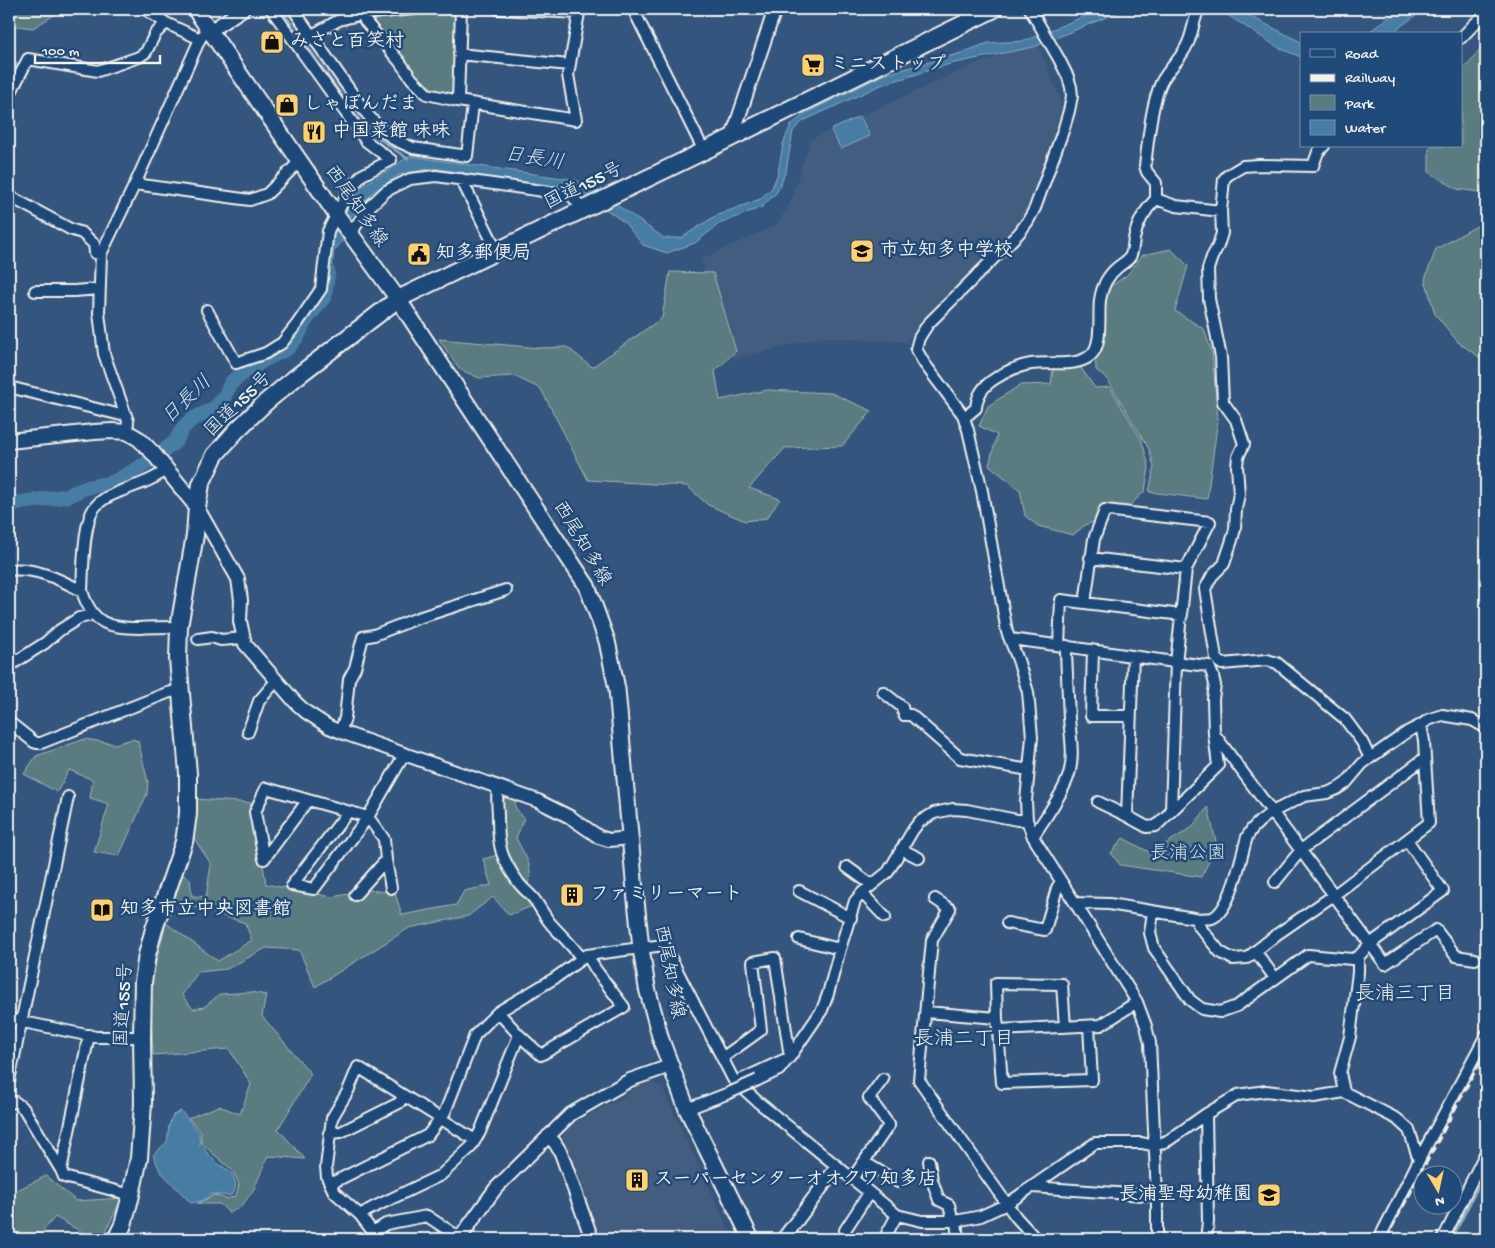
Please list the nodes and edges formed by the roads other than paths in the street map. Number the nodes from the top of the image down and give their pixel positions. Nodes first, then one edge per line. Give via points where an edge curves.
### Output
1 (145, 9) edge
2 (195, 9) edge
3 (244, 9) edge
4 (272, 9) edge
5 (293, 9) edge
6 (414, 9) edge
7 (461, 9) edge
8 (498, 9) edge
9 (633, 9) edge
10 (775, 9) edge
11 (994, 9) edge
12 (1030, 9) edge
13 (1199, 9) edge
14 (1486, 12) edge
15 (362, 14) junction
16 (166, 23) junction
17 (205, 35) junction
18 (312, 35) junction
19 (1462, 37) edge
20 (459, 54) junction
21 (569, 65) junction
22 (9, 96) edge
23 (458, 101) junction
24 (473, 104) junction
25 (732, 137) junction
26 (1322, 148) edge
27 (704, 152) junction
28 (299, 162) junction
29 (461, 179) junction
30 (135, 184) junction
31 (9, 196) edge
32 (1156, 199) junction
33 (583, 209) junction
34 (1221, 211) junction
35 (336, 215) junction
36 (350, 235) junction
37 (497, 251) junction
38 (101, 254) junction
39 (99, 289) junction
40 (34, 291) dead end
41 (398, 299) junction
42 (207, 310) dead end
43 (9, 386) edge
44 (125, 413) junction
45 (964, 418) junction
46 (127, 432) junction
47 (9, 441) edge
48 (160, 461) junction
49 (197, 507) junction
50 (1090, 558) junction
51 (1186, 569) junction
52 (9, 570) edge
53 (506, 590) dead end
54 (82, 591) junction
55 (1085, 603) junction
56 (92, 612) junction
57 (1182, 615) junction
58 (179, 627) junction
59 (198, 638) dead end
60 (244, 638) junction
61 (1010, 639) junction
62 (1063, 646) junction
63 (1093, 651) junction
64 (1133, 656) junction
65 (1176, 662) junction
66 (9, 666) edge
67 (277, 680) junction
68 (180, 690) junction
69 (883, 692) dead end
70 (1130, 716) junction
71 (9, 722) edge
72 (1422, 725) junction
73 (1486, 728) edge
74 (248, 732) dead end
75 (340, 732) junction
76 (1214, 734) junction
77 (404, 754) junction
78 (1370, 758) junction
79 (1425, 758) junction
80 (1029, 770) junction
81 (498, 787) junction
82 (68, 797) dead end
83 (308, 800) junction
84 (1098, 802) dead end
85 (1172, 810) junction
86 (348, 812) junction
87 (1272, 812) junction
88 (1127, 816) junction
89 (368, 817) junction
90 (1027, 820) junction
91 (1033, 837) junction
92 (631, 838) junction
93 (1407, 840) junction
94 (901, 849) junction
95 (1301, 850) junction
96 (919, 858) dead end
97 (386, 860) junction
98 (846, 867) dead end
99 (1061, 881) junction
100 (1275, 882) dead end
101 (872, 885) junction
102 (392, 888) dead end
103 (799, 891) dead end
104 (862, 893) junction
105 (355, 895) dead end
106 (1334, 895) junction
107 (935, 899) dead end
108 (1076, 903) junction
109 (1153, 912) junction
110 (885, 917) dead end
111 (851, 918) junction
112 (1200, 919) junction
113 (1007, 923) dead end
114 (799, 939) dead end
115 (1370, 944) junction
116 (641, 948) junction
117 (840, 948) junction
118 (1255, 952) junction
119 (585, 957) junction
120 (1358, 957) junction
121 (1475, 959) dead end
122 (1275, 978) junction
123 (1136, 1002) junction
124 (498, 1012) junction
125 (926, 1012) junction
126 (997, 1018) junction
127 (9, 1019) edge
128 (21, 1022) junction
129 (1089, 1026) junction
130 (1065, 1027) junction
131 (998, 1030) junction
132 (89, 1035) junction
133 (519, 1035) junction
134 (1486, 1035) edge
135 (142, 1037) junction
136 (790, 1057) junction
137 (722, 1058) junction
138 (670, 1066) junction
139 (883, 1079) dead end
140 (9, 1080) edge
141 (736, 1082) junction
142 (1344, 1092) junction
143 (404, 1096) junction
144 (9, 1100) edge
145 (687, 1109) junction
146 (1206, 1114) junction
147 (440, 1119) junction
148 (329, 1133) junction
149 (548, 1136) junction
150 (475, 1140) junction
151 (1155, 1146) junction
152 (1486, 1152) edge
153 (929, 1160) dead end
154 (1419, 1160) junction
155 (864, 1162) junction
156 (837, 1166) junction
157 (61, 1170) junction
158 (852, 1178) junction
159 (898, 1182) dead end
160 (330, 1184) junction
161 (1033, 1187) junction
162 (869, 1193) junction
163 (131, 1195) junction
164 (1157, 1196) junction
165 (1007, 1204) junction
166 (897, 1215) junction
167 (360, 1216) junction
168 (956, 1221) junction
169 (845, 1230) dead end
170 (373, 1232) junction
171 (116, 1239) edge
172 (384, 1239) edge
173 (459, 1239) edge
174 (592, 1239) edge
175 (750, 1239) edge
176 (783, 1239) edge
177 (884, 1239) edge
178 (958, 1239) edge
179 (1036, 1239) edge
180 (1157, 1239) edge
181 (1206, 1239) edge
182 (1379, 1239) edge
183 (1443, 1239) edge

1 - 16 street
2 - 17 main road, 西尾知多線
3 - 17 street
4 - 35 street via 366,140 391,160 362,175
5 - 18 street
6 - 15 street
7 - 20 street
8 - 21 street via 579,13
9 - 27 street
10 - 25 street
11 - 25 highway, 国道155号
12 - 45 street via 1071,87 1072,96 1064,128 1028,221 928,324 916,349
13 - 32 street via 1188,44 1157,94 1145,166 1156,183
14 - 19 street
15 - 18 street via 339,20
15 - 23 street via 427,94
16 - 17 street
16 - 22 street via 139,57 98,71 28,59
17 - 28 main road, 西尾知多線
17 - 30 street
18 - 24 street via 366,113 395,140 413,148 467,156
20 - 21 street
20 - 23 street
21 - 24 street via 576,120
23 - 24 street
25 - 27 highway, 国道155号
26 - 34 street via 1313,166 1259,165 1236,170 1224,178
27 - 33 highway, 国道155号
28 - 30 street via 267,194 250,200
28 - 35 main road, 西尾知多線
29 - 33 street via 570,195
29 - 36 street via 436,176 410,179 386,190 367,209
29 - 37 street
30 - 38 street
31 - 38 street via 82,233 94,244 95,253
32 - 34 street via 1176,206
32 - 45 street via 1140,220 1130,258 1111,272 1105,282 1099,312 1098,343 1089,357 1077,362 1033,364 1008,370 986,385 976,408
33 - 37 highway, 国道155号
34 - 78 street via 1222,233 1208,269 1209,298 1219,342 1223,402 1236,420 1244,444 1237,466 1239,494 1235,529 1224,564 1212,576 1206,589 1216,658 1222,664 1267,660 1278,663 1345,719
35 - 36 main road, 西尾知多線
35 - 42 street via 328,231 321,289 282,343 266,353 236,363
36 - 41 main road, 西尾知多線
37 - 41 highway, 国道155号
38 - 39 street
39 - 40 street
39 - 44 street via 104,354
41 - 49 highway, 国道155号 via 295,378 237,430 215,455 207,470 200,484
41 - 92 main road, 西尾知多線 via 587,586 607,640 617,689
43 - 44 street via 118,414
44 - 46 street
45 - 61 street via 982,491
46 - 47 main road via 94,432
46 - 48 main road via 139,439
48 - 49 main road
48 - 54 street via 160,476 106,497 91,513
49 - 58 highway, 国道155号
49 - 60 street via 238,579
50 - 51 street
50 - 51 street via 1105,510 1210,522
50 - 55 street
51 - 57 street
52 - 54 street via 21,568 56,577
53 - 75 street via 418,618 374,636 363,636 349,679 345,718
54 - 56 street
55 - 57 street
55 - 62 street via 1062,600
56 - 58 street via 102,622 115,627
56 - 66 street
57 - 65 street
58 - 68 highway, 国道155号
59 - 60 street
60 - 67 street via 245,644
61 - 62 street
61 - 80 street via 1028,692 1032,737
62 - 63 street
62 - 91 street via 1072,752 1070,770 1061,792
63 - 64 street
63 - 70 street via 1091,716
64 - 65 street
64 - 70 street
65 - 76 street via 1210,666 1215,685 1212,699
65 - 85 street
67 - 74 street via 259,700
67 - 75 street via 306,712
68 - 71 street via 41,743 34,742
68 - 135 highway, 国道155号 via 188,773 188,814 184,842 147,955
69 - 80 street via 902,707 904,715 911,715 960,758
70 - 88 street
72 - 73 street via 1442,715 1472,720
72 - 78 street
72 - 79 street
75 - 77 street
76 - 85 street via 1218,766
76 - 87 street
77 - 81 street
77 - 89 street
78 - 87 street via 1337,789 1304,796
79 - 93 street via 1430,823
79 - 95 street
80 - 90 street
81 - 92 street via 555,809 599,837 609,840
81 - 119 street via 497,831 504,860 550,923
82 - 128 street
83 - 83 street via 266,788 255,812 264,859
83 - 86 street
84 - 88 street
85 - 88 street via 1156,826 1147,827
86 - 89 street
86 - 89 street via 292,885 314,889
87 - 95 street
87 - 112 street via 1256,825 1248,837 1228,901 1221,912 1212,918
89 - 97 street via 384,839
90 - 91 street
90 - 94 street via 967,810 944,810 919,822
91 - 99 street
92 - 116 main road, 西尾知多線
93 - 106 street
93 - 115 street via 1443,891
94 - 96 street
94 - 101 street via 888,872
95 - 100 street
95 - 106 street
97 - 102 street
97 - 105 street
98 - 101 street
99 - 108 street
99 - 113 street via 1045,930
101 - 104 street
103 - 111 street
104 - 110 street
104 - 111 street via 855,901
106 - 115 street
106 - 118 street
107 - 125 street via 950,909 932,940
108 - 109 street via 1109,904
108 - 123 street
109 - 112 street
109 - 122 street via 1150,933 1154,948 1190,1000 1202,1009 1220,1012 1237,1006
111 - 117 street
112 - 118 street via 1198,925 1220,952 1233,959 1247,958
114 - 117 street
115 - 120 street
115 - 121 street via 1385,964 1436,930 1456,956
116 - 119 street
116 - 137 street via 664,945
116 - 138 main road, 西尾知多線 via 647,988
117 - 136 street via 822,1010
118 - 122 street
119 - 124 street
119 - 133 street via 624,1007 541,1055
120 - 122 street via 1308,955
120 - 142 street via 1350,1037 1340,1073
123 - 129 street via 1101,1025
123 - 151 street via 1150,1043
124 - 133 street
124 - 147 street via 475,1035
125 - 126 street
125 - 165 street via 919,1080
126 - 130 street via 996,983 1062,984
126 - 131 street
127 - 128 street
128 - 132 street
128 - 140 street
129 - 130 street
129 - 131 street via 1092,1080 1002,1083
130 - 131 street
132 - 135 street
132 - 157 street
133 - 150 street
134 - 154 street
135 - 163 highway, 国道155号 via 141,1136
136 - 137 street via 775,958 753,962 761,1030
136 - 141 street
136 - 145 street, bridge via 779,1070
137 - 141 street
138 - 145 main road, 西尾知多線
138 - 149 street via 630,1080 571,1114
139 - 155 street via 869,1098 889,1125
141 - 156 street
142 - 146 street via 1314,1097 1266,1091 1238,1095
142 - 154 street via 1397,1119 1409,1130
143 - 147 street
143 - 148 street via 399,1103 341,1132
143 - 148 street via 358,1067 332,1118
144 - 157 street via 24,1109
145 - 175 main road, 西尾知多線
146 - 151 street
146 - 181 street
147 - 150 street
147 - 160 street via 428,1136
148 - 160 street via 326,1166
149 - 173 street via 496,1188
149 - 174 street via 561,1153
150 - 167 street via 440,1174
151 - 161 street via 1095,1143
151 - 164 street
152 - 183 street
153 - 168 street via 939,1200 949,1205
154 - 182 street
155 - 158 street
155 - 159 street
156 - 158 street
156 - 176 street
157 - 163 street via 64,1176
158 - 162 street
160 - 167 street via 334,1192
161 - 164 street
161 - 165 street
162 - 166 street
162 - 169 street
163 - 171 highway, 国道155号
164 - 180 street
165 - 168 street via 982,1216
165 - 179 street
166 - 168 street via 922,1221
166 - 177 street
167 - 170 street
168 - 178 street
170 - 172 street
170 - 173 street via 386,1224 427,1216

